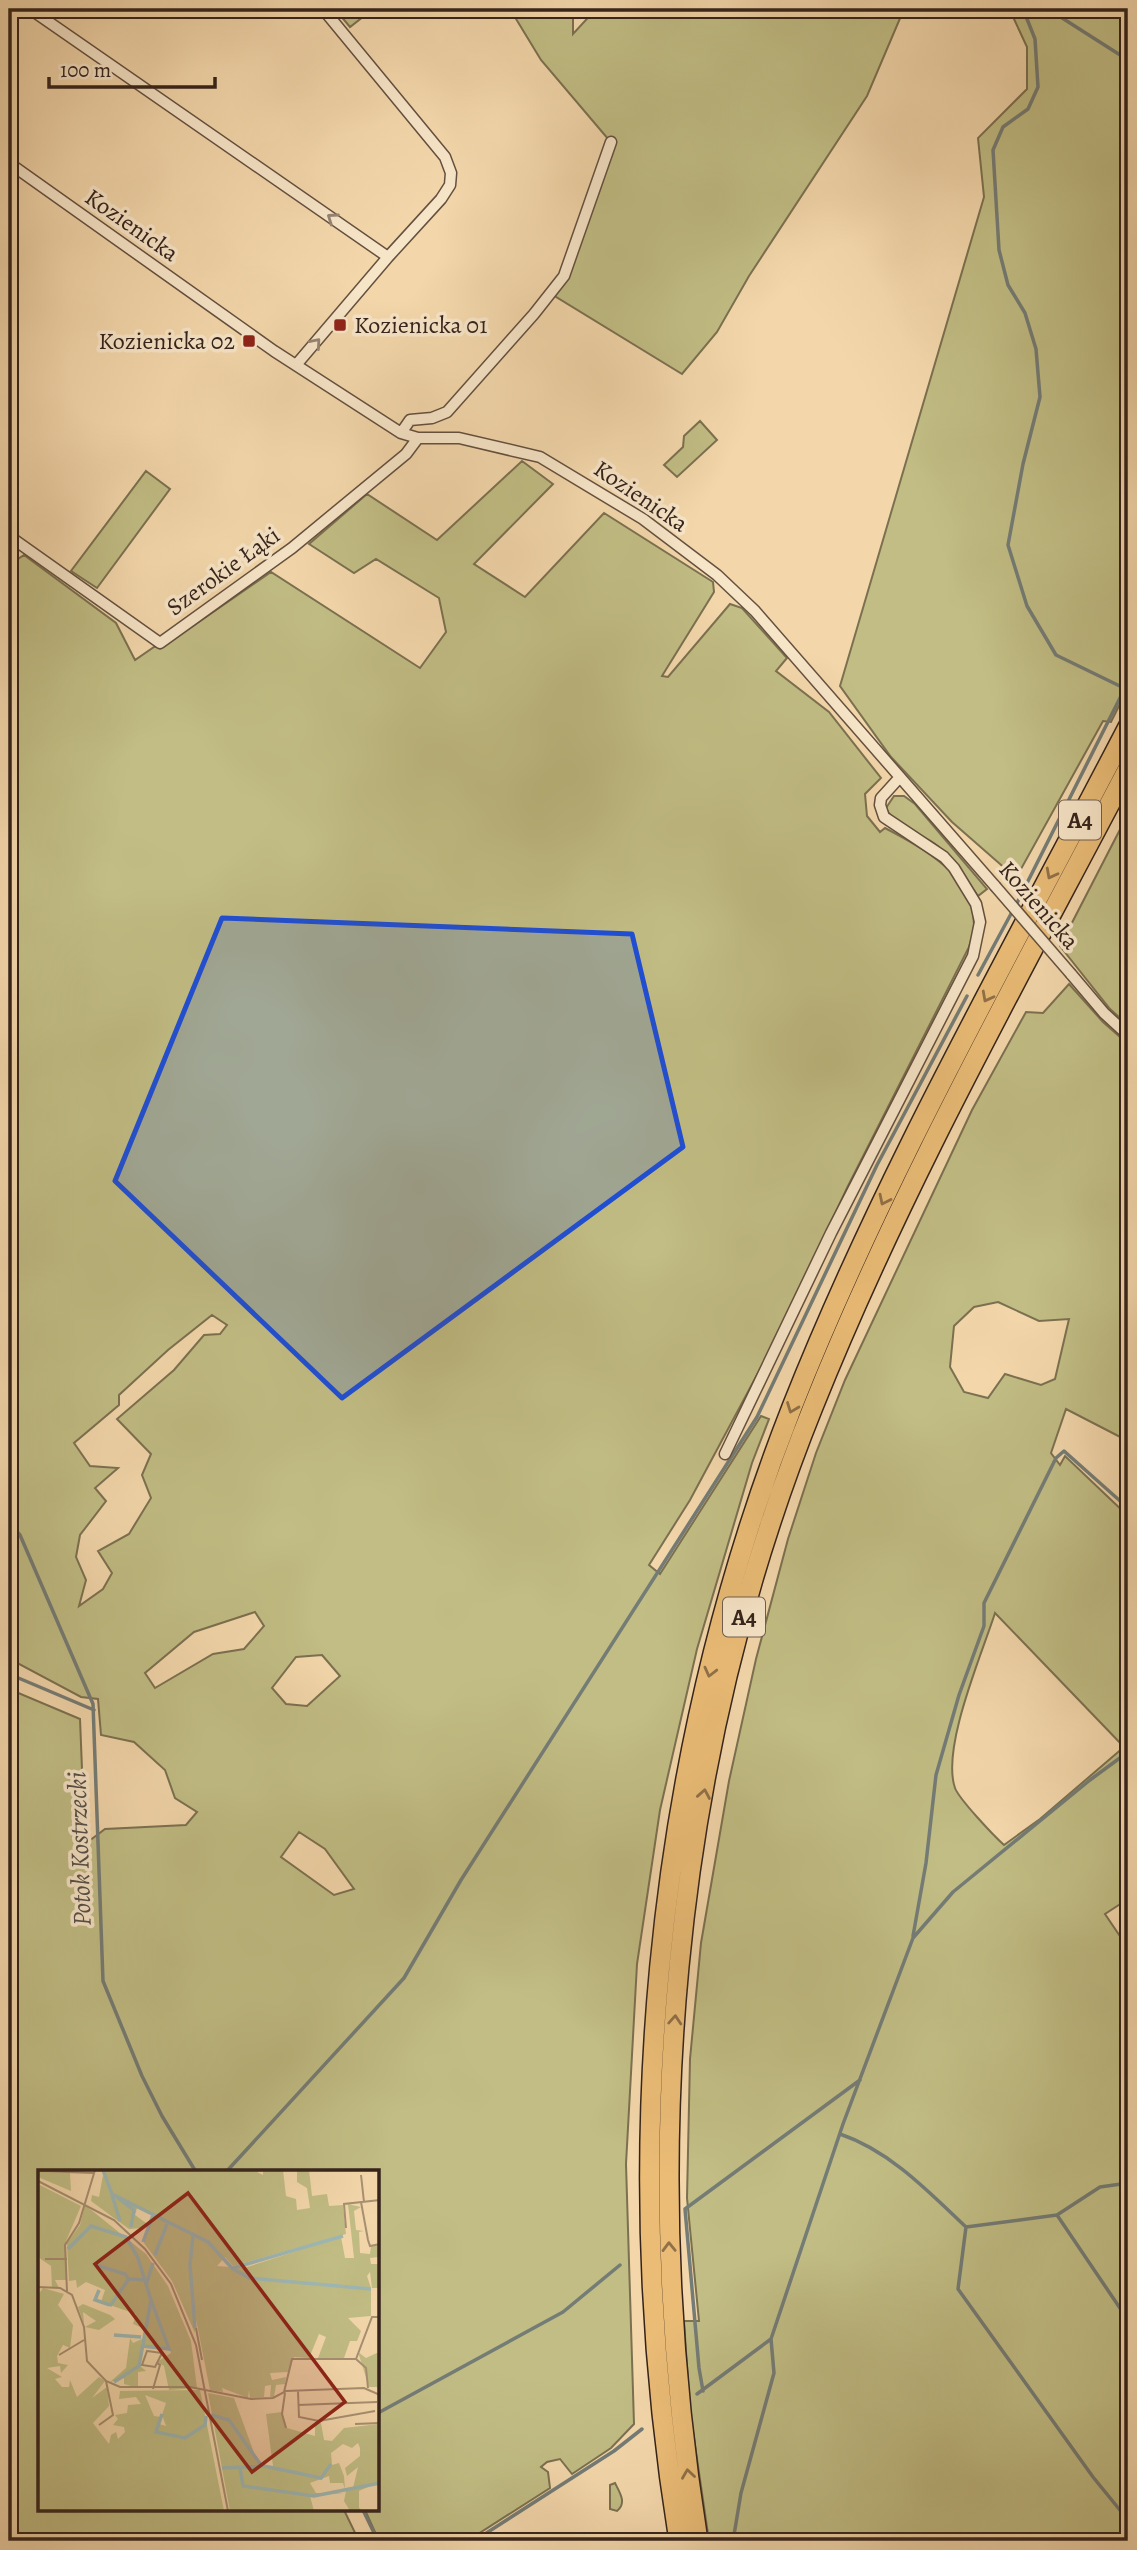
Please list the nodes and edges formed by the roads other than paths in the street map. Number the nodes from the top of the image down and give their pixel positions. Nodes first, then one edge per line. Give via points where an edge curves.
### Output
1 (30, 9) edge
2 (323, 9) edge
3 (611, 142) dead end
4 (9, 163) edge
5 (388, 257) junction
6 (296, 365) junction
7 (401, 433) junction
8 (418, 438) junction
9 (9, 536) edge
10 (1128, 727) edge
11 (1128, 769) edge
12 (900, 777) junction
13 (1128, 1035) edge
14 (725, 1454) dead end
15 (678, 2541) edge
16 (698, 2541) edge

5 -> 1 street
2 - 5 street via 445,158 451,173 441,199
3 - 7 street via 562,280 447,412 410,420
4 - 6 street, Kozienicka
6 -> 5 street
6 - 7 street, Kozienicka
7 - 8 street, Kozienicka
8 - 9 street, Szerokie Łąki via 406,454 292,548 160,643
8 - 12 street, Kozienicka via 459,438 540,457 643,519 717,575 755,611
10 -> 15 highway, A4 via 915,1138 829,1318 759,1500 704,1696 662,1943 650,2136 656,2357
16 -> 11 highway, A4 via 671,2297 669,2114 687,1905 731,1665 791,1466 845,1329 925,1160
12 - 13 street, Kozienicka, bridge
12 - 14 street via 881,799 881,811 954,868 979,913 973,956 831,1233

